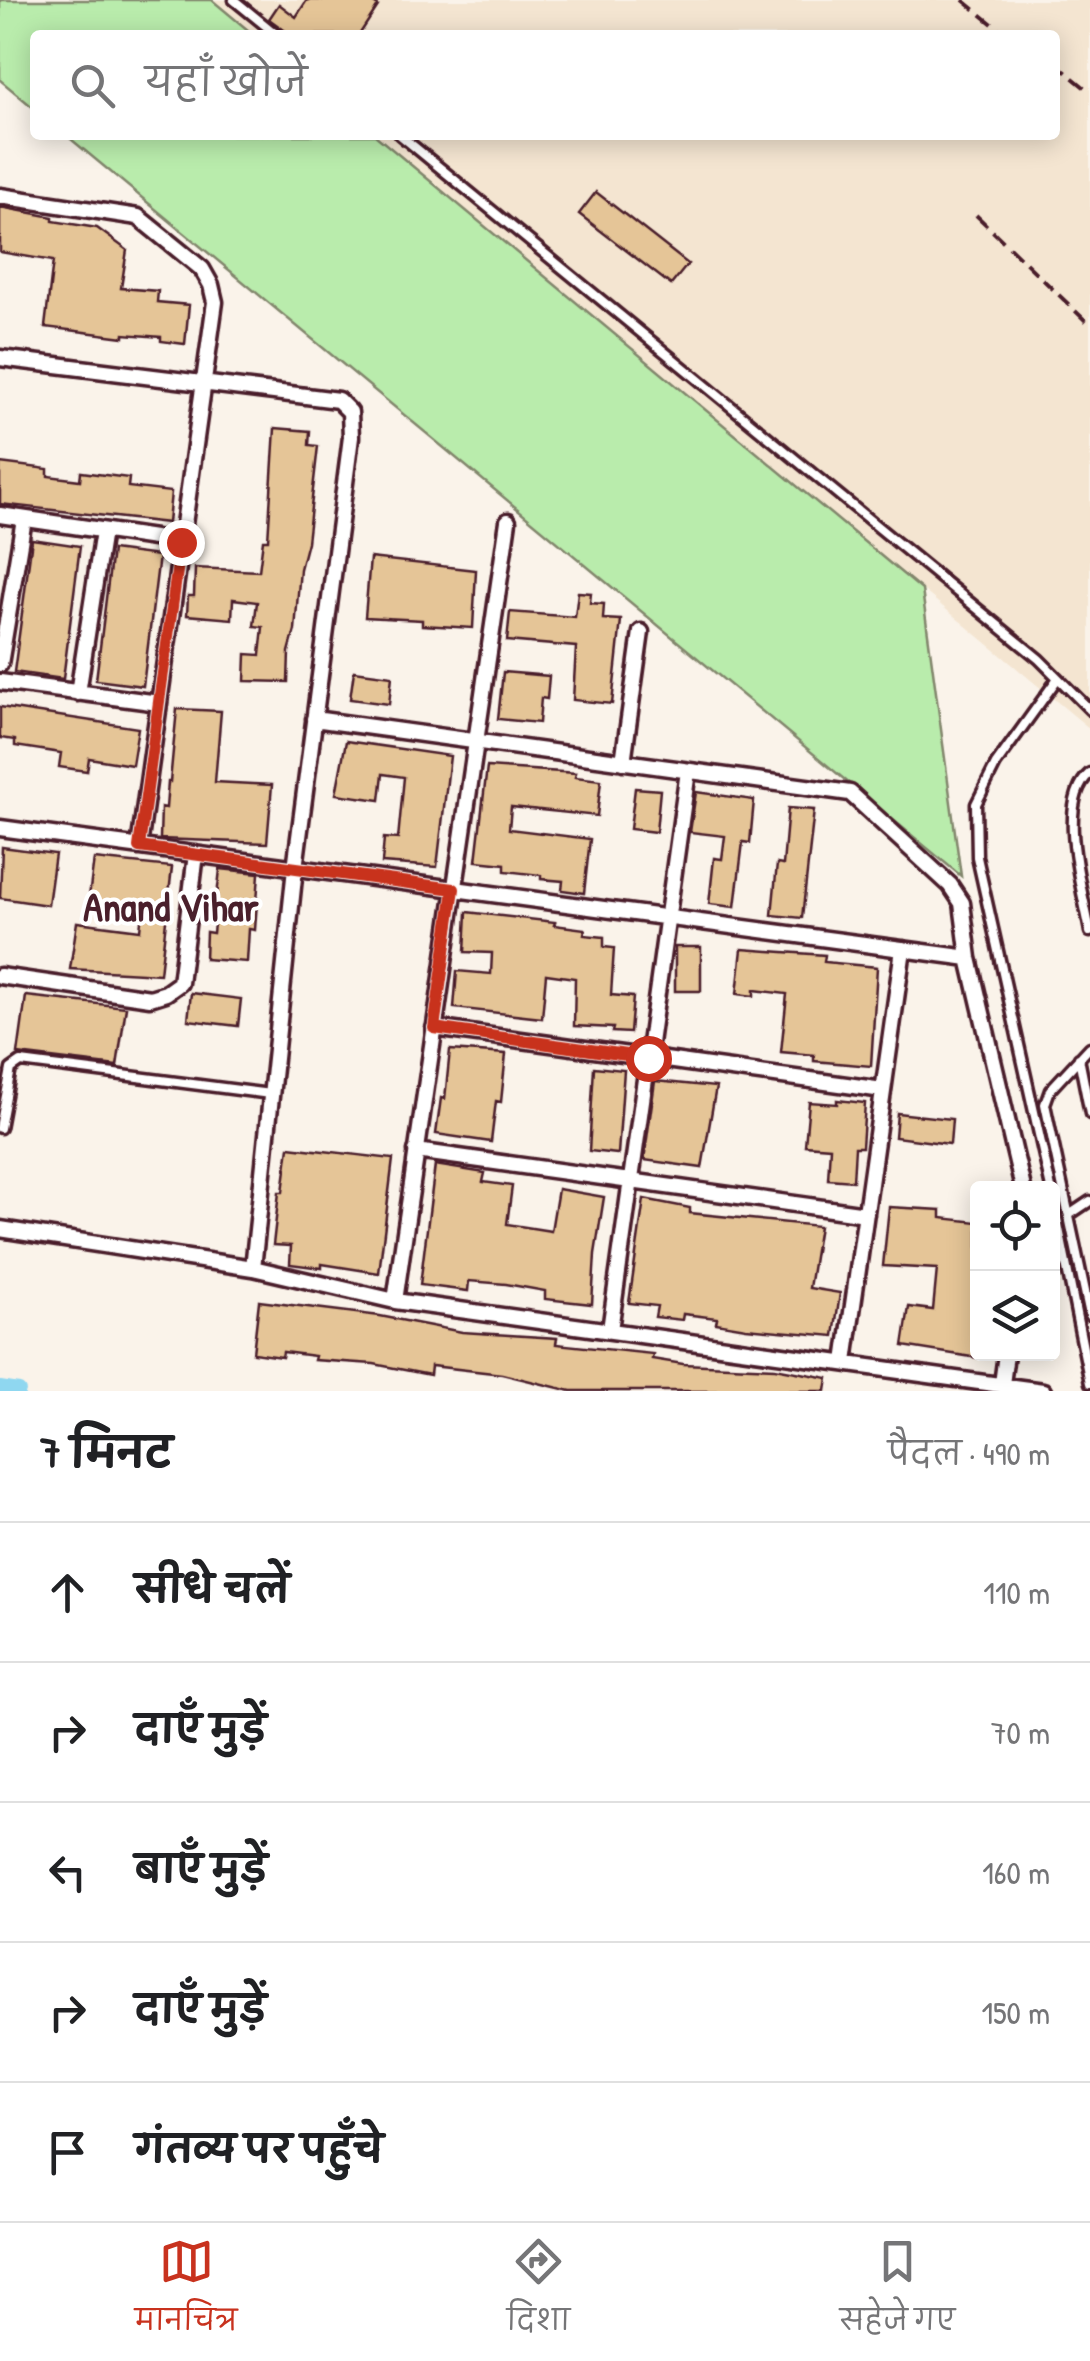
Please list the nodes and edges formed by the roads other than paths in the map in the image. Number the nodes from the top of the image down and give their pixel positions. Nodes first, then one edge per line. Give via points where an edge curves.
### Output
1 (234, 0) edge
2 (271, 30) edge
3 (406, 140) edge
4 (0, 196) edge
5 (0, 358) edge
6 (202, 383) junction
7 (0, 515) edge
8 (24, 519) junction
9 (508, 520) dead end
10 (103, 530) junction
11 (181, 542) junction
12 (642, 632) dead end
13 (0, 664) edge
14 (1058, 678) junction
15 (0, 682) edge
16 (78, 693) junction
17 (159, 703) junction
18 (1090, 710) edge
19 (314, 719) junction
20 (476, 742) junction
21 (623, 762) junction
22 (688, 771) junction
23 (1090, 773) edge
24 (0, 828) edge
25 (139, 847) junction
26 (196, 854) junction
27 (295, 868) junction
28 (454, 889) junction
29 (668, 918) junction
30 (1090, 932) edge
31 (902, 949) junction
32 (969, 958) junction
33 (0, 976) edge
34 (434, 1028) junction
35 (1090, 1047) edge
36 (648, 1058) junction
37 (1080, 1058) junction
38 (883, 1090) junction
39 (270, 1094) junction
40 (1090, 1114) edge
41 (0, 1128) edge
42 (416, 1152) junction
43 (631, 1181) junction
44 (1021, 1181) edge
45 (1050, 1181) edge
46 (1090, 1201) edge
47 (866, 1214) junction
48 (1068, 1215) junction
49 (0, 1229) edge
50 (17, 1231) junction
51 (1060, 1231) edge
52 (0, 1242) edge
53 (253, 1268) junction
54 (394, 1301) junction
55 (1090, 1315) edge
56 (610, 1330) junction
57 (1005, 1361) edge
58 (845, 1362) junction
59 (1090, 1383) edge
60 (1002, 1384) junction
61 (1043, 1391) edge

1 - 2 lane
3 - 14 lane
4 - 6 street via 138,217 202,269 215,302
5 - 6 street
6 - 11 street
6 - 19 street via 338,400 350,412
7 - 8 street
8 - 10 street
8 - 13 street
9 - 20 street
10 - 11 street
10 - 16 street
11 - 17 street
12 - 21 street
14 - 18 lane
14 - 45 lane via 996,764 976,804 976,857
15 - 16 street
16 - 17 street
17 - 25 street
19 - 20 street
19 - 27 street
20 - 21 street
20 - 28 street
21 - 22 street
22 - 29 street
22 - 32 street via 850,793 956,893
23 - 30 lane via 1070,811
24 - 25 street
25 - 26 street
26 - 27 street
26 - 33 street via 180,983 166,994 150,998
27 - 28 street
27 - 39 street
28 - 29 street
28 - 34 street
29 - 31 street
29 - 36 street
31 - 32 street
31 - 38 street
32 - 44 street
34 - 36 street
34 - 42 street
35 - 37 lane
36 - 38 street
36 - 43 street
37 - 40 lane
37 - 48 lane via 1045,1104
38 - 47 street
39 - 41 lane via 21,1062 11,1069
39 - 53 street
42 - 43 street
42 - 54 street
43 - 47 street
43 - 56 street
46 - 48 lane
47 - 58 street
48 - 55 lane
49 - 50 street
50 - 52 street
50 - 53 street
51 - 59 lane
53 - 54 street
54 - 56 street
56 - 58 street
57 - 60 street
58 - 60 street
60 - 61 street

